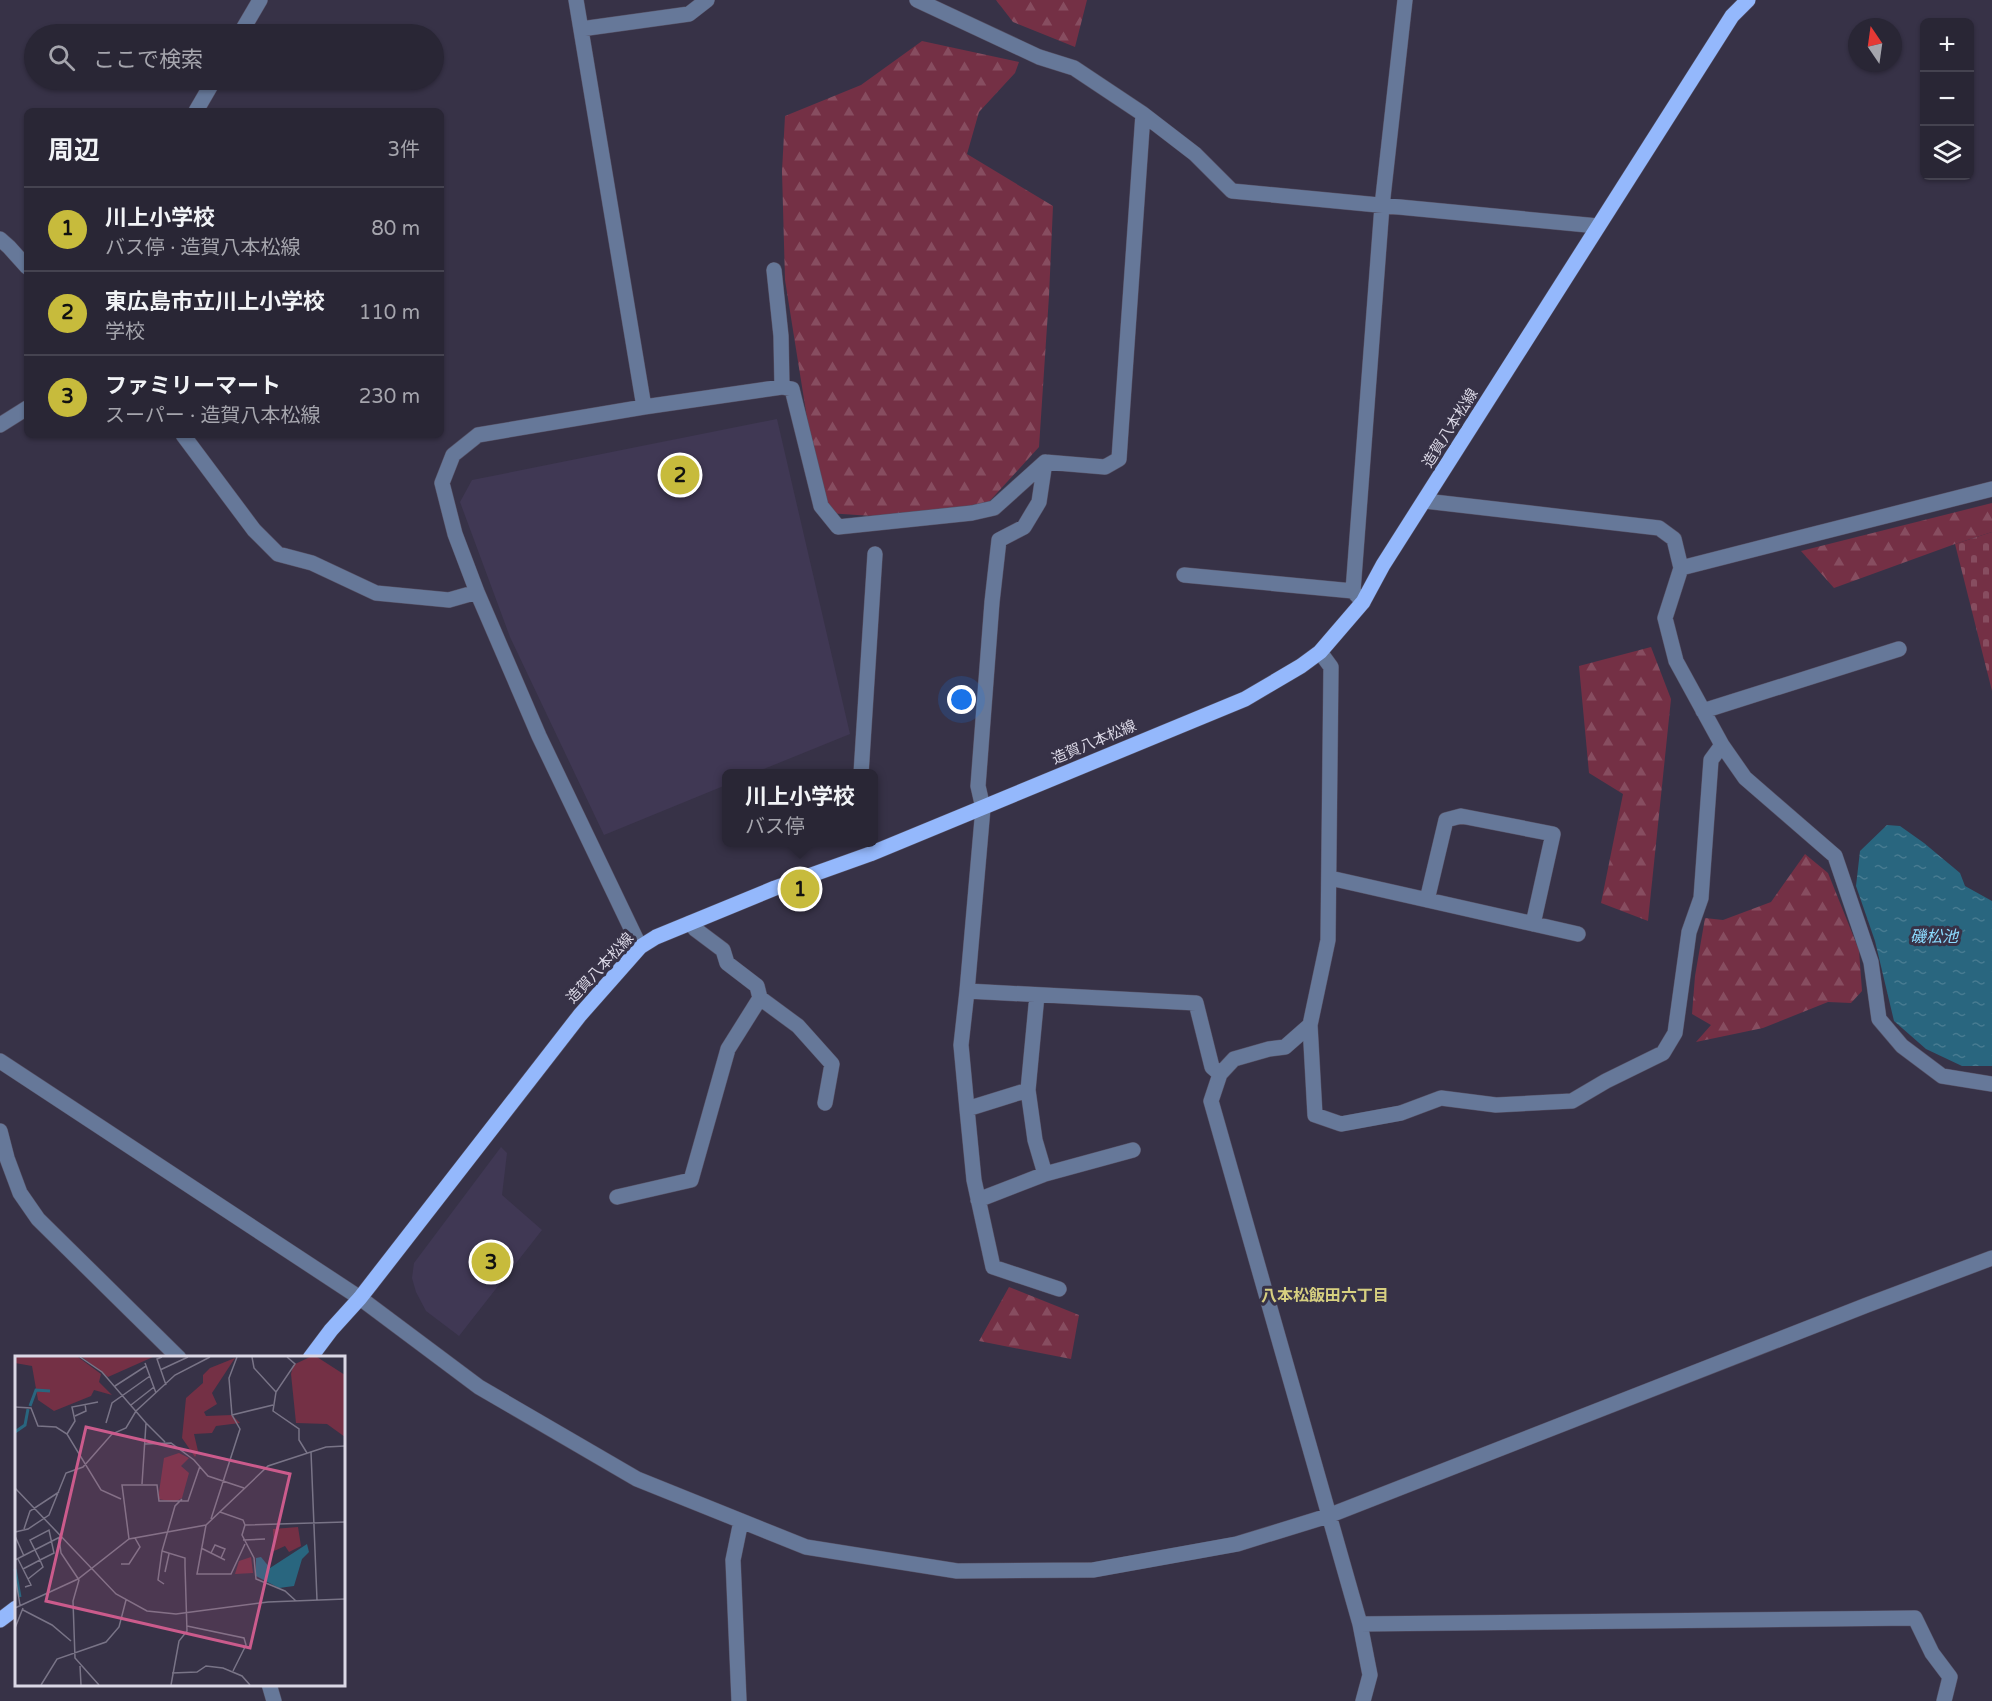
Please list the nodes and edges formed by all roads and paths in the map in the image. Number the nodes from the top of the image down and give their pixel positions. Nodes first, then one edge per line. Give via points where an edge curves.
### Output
1 (260, 0) edge
2 (576, 0) edge
3 (707, 0) edge
4 (917, 0) edge
5 (1405, 0) edge
6 (1748, 0) edge
7 (246, 24) edge
8 (581, 29) junction
9 (208, 90) edge
10 (198, 108) edge
11 (1143, 114) junction
12 (1382, 206) junction
13 (1598, 225) junction
14 (0, 239) edge
15 (24, 264) edge
16 (774, 270) dead end
17 (782, 387) junction
18 (644, 407) junction
19 (24, 410) edge
20 (0, 425) edge
21 (185, 438) edge
22 (1045, 462) junction
23 (1992, 489) edge
24 (1425, 501) junction
25 (875, 554) dead end
26 (1681, 568) junction
27 (1184, 575) dead end
28 (477, 592) junction
29 (1358, 596) junction
30 (1899, 649) dead end
31 (1320, 652) junction
32 (1703, 711) junction
33 (1722, 745) junction
34 (861, 769) edge
35 (982, 808) junction
36 (878, 844) edge
37 (868, 848) edge
38 (1330, 878) junction
39 (1427, 900) junction
40 (690, 923) junction
41 (1533, 924) junction
42 (1578, 934) dead end
43 (640, 947) junction
44 (967, 991) junction
45 (1037, 995) junction
46 (760, 998) junction
47 (1310, 1025) junction
48 (1, 1063) edge
49 (1220, 1074) junction
50 (1992, 1084) edge
51 (1028, 1090) junction
52 (825, 1103) dead end
53 (967, 1109) junction
54 (0, 1131) edge
55 (1132, 1150) dead end
56 (1045, 1174) junction
57 (617, 1197) dead end
58 (978, 1200) junction
59 (1992, 1258) edge
60 (1059, 1289) dead end
61 (360, 1298) junction
62 (177, 1356) edge
63 (312, 1356) edge
64 (1328, 1516) junction
65 (741, 1521) junction
66 (15, 1609) edge
67 (0, 1620) edge
68 (1360, 1624) junction
69 (270, 1686) edge
70 (274, 1701) edge
71 (739, 1701) edge
72 (1363, 1701) edge
73 (1944, 1701) edge

1 - 7 street
2 - 8 street
3 - 8 street via 689,14
4 - 11 street via 1039,57 1074,68
5 - 12 street
6 - 13 main road, 造賀八本松線 via 1732,16
8 - 18 street
9 - 10 street
11 - 12 street via 1195,154 1232,191
11 - 22 street via 1119,459 1105,466
12 - 13 street
12 - 29 street
13 - 24 main road, 造賀八本松線
14 - 15 street
16 - 17 street
17 - 18 street
17 - 22 street via 792,389 821,506 838,527 994,508
18 - 28 street via 478,435 453,455 442,483 455,534
19 - 20 street
21 - 28 street via 254,530 278,554 312,563 376,593 449,600
22 - 35 street via 1039,502 1024,527 999,540 978,786
23 - 26 street
24 - 26 street via 1659,528 1674,539
24 - 29 main road, 造賀八本松線
25 - 34 street
26 - 32 street via 1665,618 1676,662
27 - 29 street
28 - 43 street via 539,736
29 - 31 main road, 造賀八本松線
30 - 32 street
31 - 35 main road, 造賀八本松線 via 1245,699
31 - 38 street via 1331,667
32 - 33 street
33 - 47 street via 1711,760 1701,898 1689,932 1675,1033 1663,1053 1572,1101 1496,1105 1441,1098 1401,1113 1341,1124 1315,1115
33 - 50 street via 1745,778 1835,856 1870,962 1879,1019 1902,1046 1942,1076
35 - 36 main road, 造賀八本松線
35 - 44 street
37 - 40 main road, 造賀八本松線
38 - 39 street
38 - 47 street via 1328,940
39 - 41 street
39 - 41 street via 1446,820 1461,816 1553,834
40 - 43 main road, 造賀八本松線
40 - 46 street via 723,950 727,963 757,986
41 - 42 street
43 - 61 main road, 造賀八本松線 via 580,1015
44 - 45 street
44 - 53 street via 962,1045
45 - 49 street via 1196,1003 1212,1067
45 - 51 street
46 - 52 street via 798,1026 832,1064
46 - 57 street via 728,1049 691,1180
47 - 49 street via 1285,1047 1234,1059
48 - 61 street
49 - 64 street via 1211,1101
51 - 53 street
51 - 56 street via 1035,1140
53 - 58 street
54 - 62 street via 20,1192 39,1220
55 - 56 street
56 - 58 street
58 - 60 street via 993,1267
59 - 64 street
61 - 63 main road, 造賀八本松線
61 - 65 street via 479,1387 637,1479
64 - 65 street via 1237,1544 1093,1570 957,1571 806,1547
64 - 68 street
65 - 71 street via 733,1560
66 - 67 main road
68 - 72 street via 1370,1675
68 - 73 street via 1915,1618 1932,1653 1950,1677
69 - 70 street

